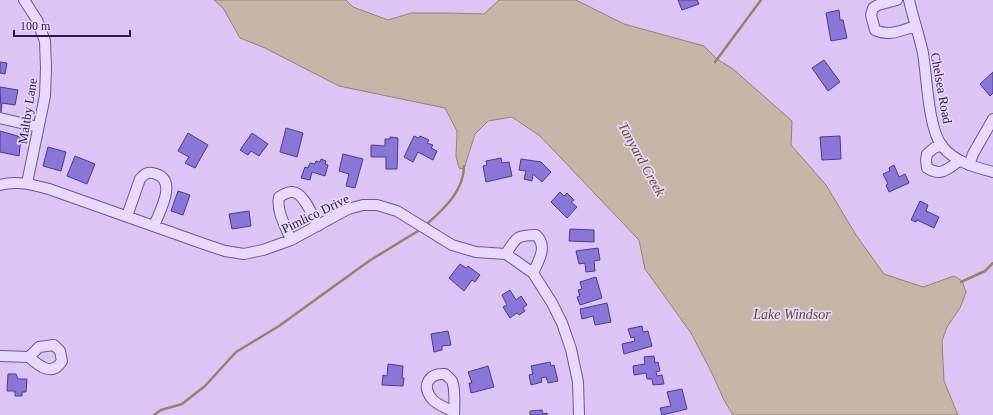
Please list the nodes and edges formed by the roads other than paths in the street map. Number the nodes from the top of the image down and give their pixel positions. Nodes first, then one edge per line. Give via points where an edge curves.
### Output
1 (24, 0) edge
2 (897, 0) edge
3 (909, 0) edge
4 (916, 26) junction
5 (0, 118) edge
6 (993, 119) edge
7 (38, 127) junction
8 (942, 145) junction
9 (959, 160) junction
10 (969, 165) junction
11 (993, 172) edge
12 (27, 183) junction
13 (0, 185) edge
14 (127, 216) junction
15 (154, 226) junction
16 (318, 226) junction
17 (292, 240) junction
18 (506, 254) junction
19 (533, 273) junction
20 (0, 356) edge
21 (29, 356) dead end
22 (579, 415) edge

1 - 7 street, Maltby Lane via 38,20 46,41 45,96
2 - 4 street via 873,8 871,15 875,30 889,34
3 - 4 street, Chelsea Road
4 - 8 street, Chelsea Road via 923,52 931,112
5 - 7 street
6 - 10 street
7 - 12 street, Maltby Lane
8 - 9 street, Chelsea Road
8 - 9 street via 927,154 927,168 934,172 943,172
9 - 10 street, Chelsea Road
10 - 11 street, Chelsea Road
12 - 13 street, Pimlico Drive
12 - 14 street, Pimlico Drive
14 - 15 street, Pimlico Drive
14 - 15 street via 140,179 149,172 156,174 164,178 167,191
15 - 17 street, Pimlico Drive via 225,251 244,254
16 - 17 street, Pimlico Drive
16 - 17 street via 298,193 292,191 279,197 279,209
16 - 18 street, Pimlico Drive via 348,209 377,204 397,211 452,245 476,252
18 - 19 street
18 - 19 street via 516,238 522,235 536,235 540,238 543,248
19 - 22 street via 562,323 571,349 578,382
20 - 21 street

